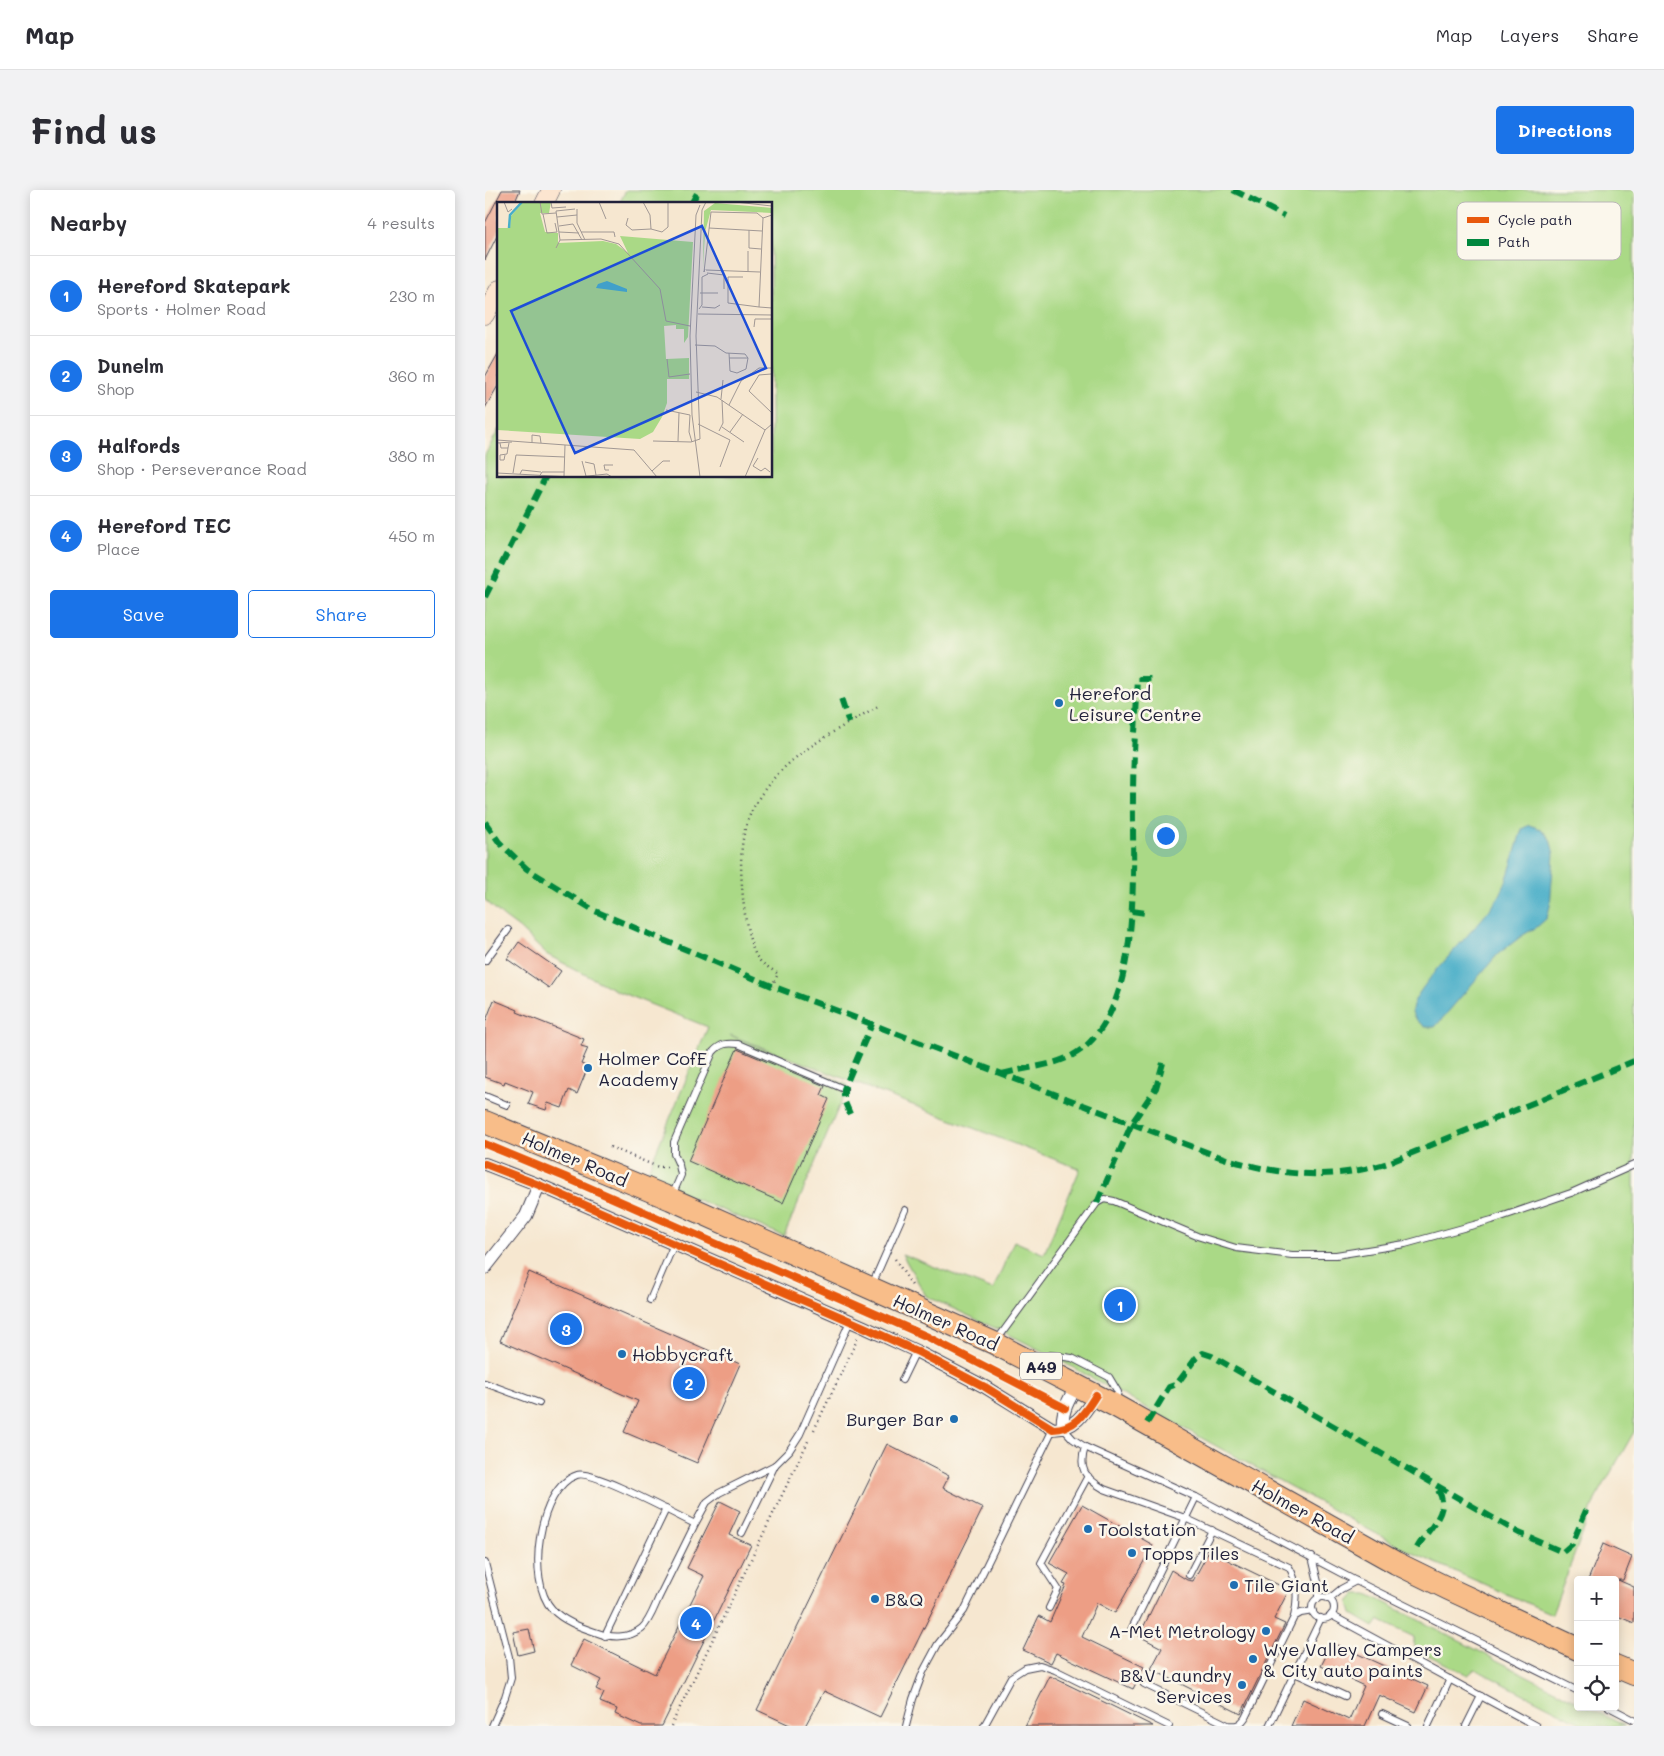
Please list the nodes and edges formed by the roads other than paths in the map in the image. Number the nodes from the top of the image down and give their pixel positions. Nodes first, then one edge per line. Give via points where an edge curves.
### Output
1 (551, 190) edge
2 (545, 202) edge
3 (497, 293) edge
4 (485, 315) edge
5 (508, 930) dead end
6 (485, 961) edge
7 (844, 1088) dead end
8 (485, 1096) edge
9 (507, 1105) dead end
10 (485, 1122) edge
11 (485, 1164) edge
12 (1634, 1165) edge
13 (539, 1185) junction
14 (671, 1199) junction
15 (905, 1210) dead end
16 (675, 1244) junction
17 (485, 1268) edge
18 (871, 1288) junction
19 (650, 1300) dead end
20 (850, 1321) junction
21 (994, 1343) junction
22 (916, 1351) junction
23 (1039, 1366) junction
24 (901, 1380) dead end
25 (485, 1383) edge
26 (1096, 1395) junction
27 (539, 1403) dead end
28 (1058, 1428) junction
29 (1085, 1447) junction
30 (775, 1465) junction
31 (1088, 1476) junction
32 (1196, 1497) junction
33 (666, 1510) junction
34 (1185, 1518) junction
35 (695, 1524) junction
36 (1212, 1530) junction
37 (743, 1533) dead end
38 (1312, 1557) junction
39 (485, 1563) edge
40 (1189, 1576) dead end
41 (1356, 1580) junction
42 (1318, 1599) junction
43 (1329, 1599) junction
44 (1049, 1608) dead end
45 (1313, 1610) junction
46 (1331, 1615) junction
47 (1294, 1617) junction
48 (1321, 1618) junction
49 (1131, 1630) dead end
50 (605, 1636) junction
51 (1574, 1647) edge
52 (1619, 1668) edge
53 (1295, 1673) junction
54 (1634, 1674) edge
55 (1450, 1679) junction
56 (1144, 1684) dead end
57 (1574, 1689) edge
58 (1345, 1696) dead end
59 (1481, 1696) junction
60 (1617, 1711) edge
61 (1382, 1714) dead end
62 (1634, 1720) edge
63 (492, 1726) edge
64 (906, 1726) edge
65 (984, 1726) edge
66 (1169, 1726) edge
67 (1268, 1726) edge
68 (1408, 1726) edge
69 (1428, 1726) edge
70 (1466, 1726) edge
71 (1536, 1726) edge

1 - 2 street
3 - 4 street
5 - 6 lane
7 - 14 lane via 738,1044 719,1046 713,1052 674,1142 681,1175
8 - 9 lane
10 - 14 highway, Holmer Road / A49
11 - 13 street
12 - 21 lane via 1571,1193 1492,1220 1405,1244 1336,1255 1292,1255 1236,1248 1104,1199 1097,1203
13 - 16 street
13 - 17 street via 526,1216
14 - 18 highway, Holmer Road / A49
15 - 18 lane
16 - 19 lane
16 - 20 street
18 - 21 highway, Holmer Road / A49
20 - 22 street
20 - 30 lane via 800,1434
21 - 23 highway, Holmer Road / A49
22 - 24 lane
22 - 28 street
23 - 26 highway, Holmer Road / A49
23 - 26 lane via 1050,1355 1072,1358 1109,1377 1118,1392
25 - 27 lane
26 - 28 street via 1079,1420
26 - 28 street via 1065,1408
26 - 51 highway, Holmer Road / A49 via 1396,1563
28 - 29 lane
28 - 64 lane via 964,1611 938,1644 923,1672
29 - 31 lane via 1081,1459
29 - 32 lane
30 - 35 lane via 707,1502
30 - 37 lane
31 - 34 lane via 1104,1489
31 - 44 lane via 1041,1563 1058,1589
32 - 34 lane
32 - 38 lane
33 - 35 lane
33 - 50 lane
33 - 50 lane via 605,1481 577,1474 561,1486 544,1515 538,1549 542,1594 551,1609 564,1619
34 - 36 lane
34 - 49 lane
35 - 50 lane via 643,1627 630,1634
36 - 40 lane
36 - 47 lane via 1289,1567 1297,1592
38 - 41 lane
38 - 42 lane
39 - 63 lane via 509,1657 511,1678
41 - 43 lane
41 - 57 lane
42 - 43 lane
42 - 45 lane
43 - 46 lane via 1334,1607
45 - 47 lane
45 - 48 lane
46 - 48 lane
46 - 55 lane
47 - 56 lane via 1241,1724 1228,1725
48 - 53 lane
52 - 54 highway
53 - 58 lane
53 - 67 lane
55 - 59 lane
55 - 69 lane
59 - 70 lane
59 - 71 lane
60 - 62 lane
61 - 68 lane
65 - 66 lane via 1011,1677 1040,1664

